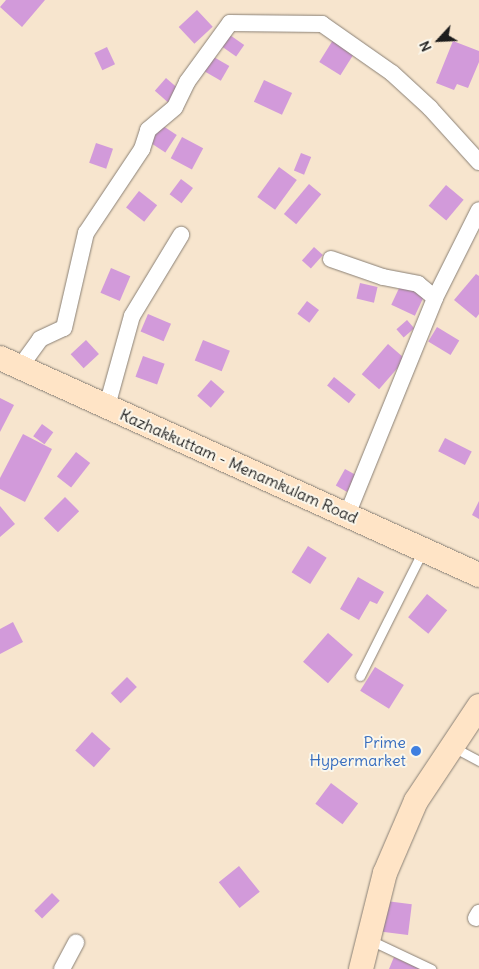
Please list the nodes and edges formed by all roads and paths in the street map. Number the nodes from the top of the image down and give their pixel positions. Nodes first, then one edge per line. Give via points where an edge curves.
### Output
1 (479, 162) edge
2 (479, 210) edge
3 (181, 234) dead end
4 (331, 260) dead end
5 (435, 298) junction
6 (10, 362) edge
7 (107, 406) junction
8 (347, 515) junction
9 (424, 550) junction
10 (479, 575) edge
11 (360, 676) dead end
12 (479, 706) edge
13 (451, 746) junction
14 (479, 761) edge
15 (367, 939) junction
16 (76, 943) dead end
17 (62, 969) edge
18 (361, 969) edge
19 (431, 969) edge

1 - 6 street via 430,108 392,73 322,24 230,23 187,82 175,107 148,130 142,149 86,233 64,328 40,339
2 - 5 street
3 - 7 street via 132,316
4 - 5 street via 383,277 418,284
5 - 8 street
6 - 7 main road, Kazhakkuttam - Menamkulam Road
7 - 8 main road, Kazhakkuttam - Menamkulam Road
8 - 9 main road, Kazhakkuttam - Menamkulam Road
9 - 10 main road, Kazhakkuttam - Menamkulam Road
9 - 11 lane
12 - 13 main road
13 - 14 lane
13 - 15 main road via 416,801 385,873
15 - 18 main road
15 - 19 lane
16 - 17 street

